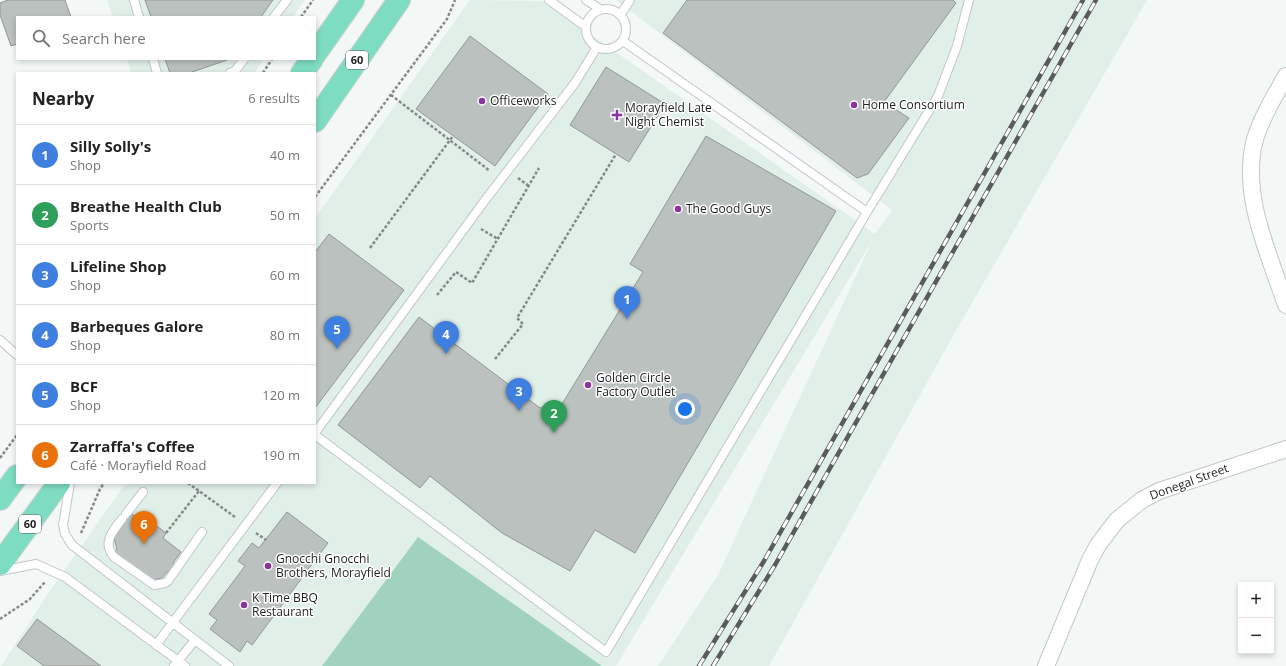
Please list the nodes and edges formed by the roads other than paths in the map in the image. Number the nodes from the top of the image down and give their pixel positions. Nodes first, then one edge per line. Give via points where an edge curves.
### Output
1 (134, 0) edge
2 (286, 0) edge
3 (400, 0) edge
4 (549, 0) edge
5 (586, 0) edge
6 (630, 0) edge
7 (969, 0) edge
8 (350, 3) edge
9 (600, 10) junction
10 (621, 14) junction
11 (140, 16) edge
12 (275, 16) edge
13 (586, 27) junction
14 (623, 41) junction
15 (597, 47) junction
16 (316, 53) edge
17 (153, 60) edge
18 (243, 60) edge
19 (311, 60) edge
20 (157, 72) edge
21 (232, 72) edge
22 (303, 72) edge
23 (1286, 76) edge
24 (316, 120) edge
25 (867, 212) junction
26 (1286, 305) edge
27 (0, 340) edge
28 (16, 354) edge
29 (316, 433) edge
30 (316, 435) edge
31 (1286, 449) edge
32 (16, 477) edge
33 (59, 484) edge
34 (70, 484) edge
35 (277, 484) edge
36 (143, 492) dead end
37 (0, 499) edge
38 (202, 532) dead end
39 (0, 564) edge
40 (0, 571) edge
41 (173, 623) junction
42 (195, 640) junction
43 (156, 645) junction
44 (179, 664) edge
45 (229, 666) edge
46 (1046, 666) edge

1 - 11 lane
2 - 12 lane
3 - 24 main road, 60
4 - 13 lane
5 - 9 lane
6 - 10 lane
7 - 25 lane via 938,96
8 - 16 main road
9 - 10 lane via 611,9
9 - 13 lane via 590,16
10 - 14 lane via 627,30
13 - 15 lane via 588,39
14 - 15 lane via 608,49
14 - 25 lane
15 - 29 lane via 575,83 483,203
17 - 20 lane
18 - 21 lane
19 - 22 main road
23 - 26 street via 1261,122 1255,140 1251,175 1260,224
25 - 30 lane via 606,652
27 - 28 lane
31 - 46 street, Donegal Street via 1159,491 1142,500 1117,520 1106,532 1090,560
32 - 37 main road
33 - 39 main road, 60
34 - 41 lane via 63,525 72,546
35 - 41 lane
36 - 38 lane via 109,538 108,548 114,557 154,585 165,584 168,581
40 - 43 lane via 36,564 65,577
41 - 42 lane
41 - 43 lane
42 - 44 lane
42 - 45 lane
43 - 44 lane

